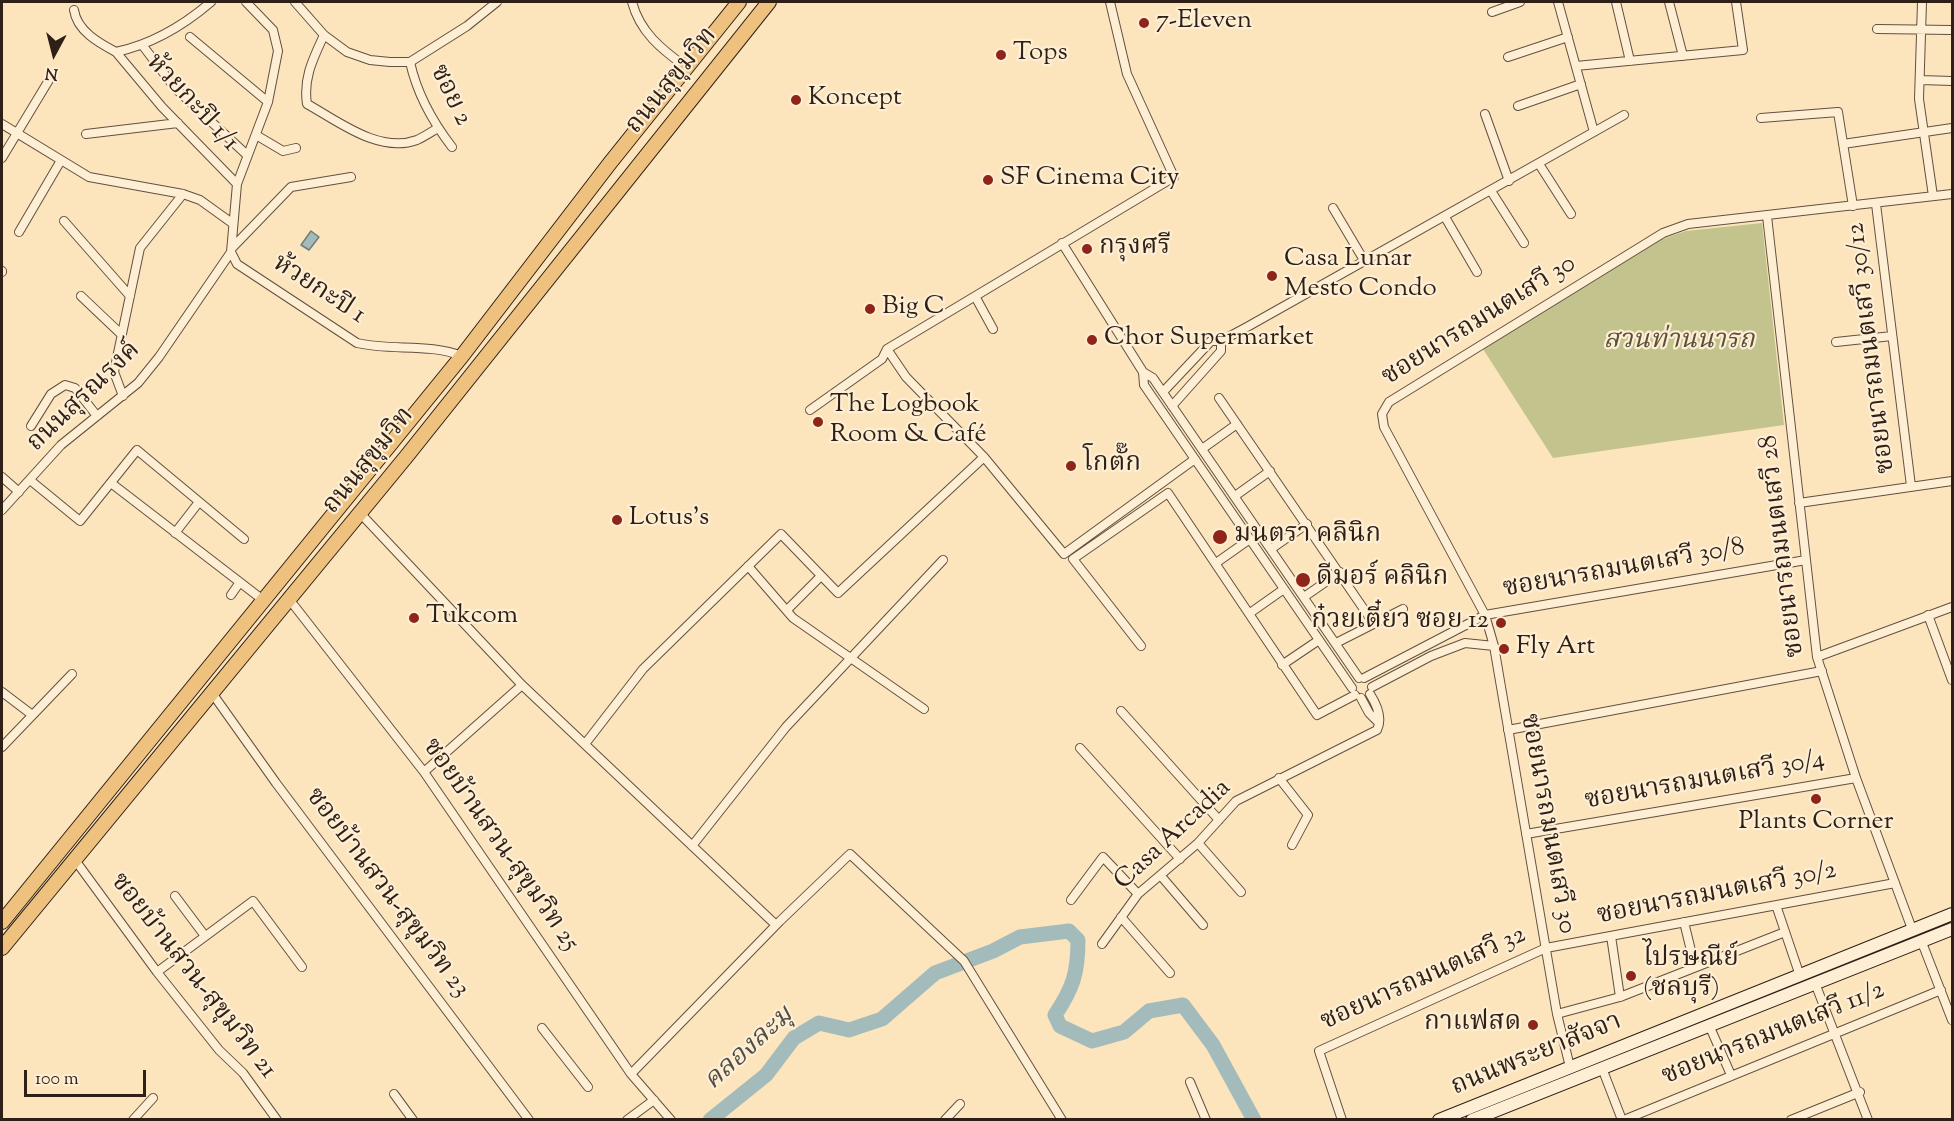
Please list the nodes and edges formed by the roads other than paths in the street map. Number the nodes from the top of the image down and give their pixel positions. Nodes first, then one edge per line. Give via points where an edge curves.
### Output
1 (212, 2) edge
2 (246, 2) edge
3 (295, 2) edge
4 (496, 2) edge
5 (626, 2) edge
6 (632, 2) edge
7 (739, 2) edge
8 (769, 2) edge
9 (1111, 2) edge
10 (1520, 2) edge
11 (1558, 2) edge
12 (1617, 2) edge
13 (1669, 2) edge
14 (1737, 2) edge
15 (1922, 2) edge
16 (74, 10) dead end
17 (1492, 12) dead end
18 (635, 14) junction
19 (1877, 29) dead end
20 (1921, 30) junction
21 (1953, 30) edge
22 (324, 35) junction
23 (190, 37) dead end
24 (1568, 37) junction
25 (708, 40) junction
26 (143, 46) junction
27 (116, 52) junction
28 (727, 54) junction
29 (1683, 56) junction
30 (1508, 57) dead end
31 (1630, 61) junction
32 (410, 62) junction
33 (1576, 66) junction
34 (686, 67) junction
35 (52, 75) dead end
36 (1920, 81) junction
37 (1953, 81) edge
38 (1581, 84) junction
39 (268, 102) junction
40 (1518, 106) dead end
41 (1485, 114) dead end
42 (1624, 115) dead end
43 (1761, 118) dead end
44 (178, 123) junction
45 (2, 124) edge
46 (438, 128) junction
47 (1953, 128) edge
48 (1594, 132) junction
49 (1924, 132) junction
50 (16, 134) junction
51 (86, 134) dead end
52 (256, 135) junction
53 (1843, 144) junction
54 (452, 147) dead end
55 (296, 148) dead end
56 (247, 155) junction
57 (2, 158) edge
58 (60, 162) junction
59 (1539, 164) junction
60 (351, 177) dead end
61 (1509, 181) junction
62 (237, 184) junction
63 (1491, 191) junction
64 (183, 194) junction
65 (1953, 194) edge
66 (1933, 196) junction
67 (1876, 204) junction
68 (1853, 206) junction
69 (1333, 208) dead end
70 (1571, 214) dead end
71 (1767, 216) junction
72 (1445, 217) junction
73 (63, 221) dead end
74 (232, 223) junction
75 (19, 232) dead end
76 (1062, 243) junction
77 (1524, 243) dead end
78 (232, 250) junction
79 (1365, 262) junction
80 (1477, 272) dead end
81 (81, 296) dead end
82 (130, 296) junction
83 (976, 298) junction
84 (993, 329) dead end
85 (121, 334) junction
86 (1892, 336) junction
87 (1221, 341) junction
88 (1836, 342) dead end
89 (887, 350) junction
90 (462, 356) junction
91 (1143, 372) junction
92 (1163, 392) junction
93 (123, 396) junction
94 (1220, 398) dead end
95 (1172, 406) junction
96 (810, 410) dead end
97 (97, 416) junction
98 (1237, 424) junction
99 (32, 426) dead end
100 (1202, 449) junction
101 (984, 457) junction
102 (1195, 459) junction
103 (1215, 467) junction
104 (1270, 471) junction
105 (1205, 474) junction
106 (2, 477) edge
107 (30, 480) junction
108 (1953, 481) edge
109 (111, 483) junction
110 (1911, 486) junction
111 (20, 492) junction
112 (1235, 496) junction
113 (199, 502) junction
114 (1799, 502) junction
115 (2, 510) edge
116 (360, 513) junction
117 (1307, 524) junction
118 (175, 533) junction
119 (244, 539) dead end
120 (1250, 539) junction
121 (1271, 549) junction
122 (943, 560) dead end
123 (1806, 560) junction
124 (1216, 563) junction
125 (748, 566) junction
126 (1284, 568) junction
127 (1340, 572) junction
128 (1274, 574) junction
129 (821, 576) junction
130 (240, 582) junction
131 (1284, 589) junction
132 (231, 595) dead end
133 (1304, 597) junction
134 (289, 599) junction
135 (262, 600) junction
136 (1953, 607) edge
137 (1403, 609) dead end
138 (787, 610) junction
139 (1250, 614) junction
140 (1485, 615) junction
141 (1928, 615) junction
142 (1374, 624) junction
143 (1319, 640) junction
144 (1336, 643) junction
145 (1426, 645) junction
146 (1141, 646) dead end
147 (1494, 646) junction
148 (1431, 656) junction
149 (1817, 657) junction
150 (852, 658) junction
151 (1282, 664) junction
152 (1821, 671) junction
153 (72, 674) dead end
154 (1362, 678) junction
155 (1953, 680) edge
156 (522, 685) junction
157 (193, 687) junction
158 (2, 692) edge
159 (1362, 692) junction
160 (209, 696) junction
161 (924, 709) dead end
162 (1121, 711) dead end
163 (31, 714) junction
164 (1508, 730) junction
165 (585, 744) junction
166 (2, 747) edge
167 (1080, 748) dead end
168 (424, 772) junction
169 (1279, 778) junction
170 (1856, 778) junction
171 (1219, 820) junction
172 (1526, 834) junction
173 (1198, 843) junction
174 (1292, 845) dead end
175 (692, 846) junction
176 (1180, 859) junction
177 (75, 860) junction
178 (1161, 876) junction
179 (1895, 883) junction
180 (1241, 892) dead end
181 (1137, 894) junction
182 (175, 896) dead end
183 (1071, 900) dead end
184 (1776, 905) junction
185 (1953, 914) edge
186 (1121, 917) junction
187 (2, 922) edge
188 (1684, 922) junction
189 (1931, 922) junction
190 (776, 925) junction
191 (1203, 925) dead end
192 (1953, 929) edge
193 (1907, 931) junction
194 (1785, 932) junction
195 (1936, 935) junction
196 (205, 936) junction
197 (1611, 936) junction
198 (1921, 940) junction
199 (1102, 944) dead end
200 (1908, 946) junction
201 (2, 948) edge
202 (1546, 948) junction
203 (302, 967) dead end
204 (1695, 967) junction
205 (157, 972) junction
206 (1170, 973) dead end
207 (1799, 973) junction
208 (1815, 983) junction
209 (1941, 990) junction
210 (1620, 997) junction
211 (1557, 1014) junction
212 (1953, 1020) edge
213 (1709, 1025) junction
214 (542, 1028) dead end
215 (1835, 1032) junction
216 (1570, 1067) junction
217 (1602, 1068) junction
218 (631, 1074) junction
219 (1731, 1075) junction
220 (1191, 1082) dead end
221 (588, 1087) dead end
222 (1860, 1092) junction
223 (393, 1094) dead end
224 (153, 1098) dead end
225 (654, 1100) junction
226 (960, 1104) dead end
227 (133, 1119) edge
228 (277, 1119) edge
229 (413, 1119) edge
230 (529, 1119) edge
231 (627, 1119) edge
232 (671, 1119) edge
233 (945, 1119) edge
234 (1062, 1119) edge
235 (1206, 1119) edge
236 (1342, 1119) edge
237 (1439, 1119) edge
238 (1472, 1119) edge
239 (1623, 1119) edge
240 (1791, 1119) edge
241 (1868, 1119) edge

1 - 26 street
2 - 39 street via 273,30 277,40
3 - 22 street
4 - 32 street via 467,26
5 - 18 street
6 - 18 street
7 - 25 main road, ถนนสุขุมวิท
8 - 28 main road, ถนนสุขุมวิท
9 - 76 street via 1127,74 1174,177
10 - 17 street
11 - 24 street
12 - 31 street
13 - 29 street
14 - 29 street via 1743,50
15 - 20 street
16 - 27 street, ห้วยกะปิ 1/1 via 75,20 87,33
18 - 34 street via 658,48
19 - 20 street
20 - 21 street
20 - 36 street
22 - 32 street via 347,52 370,60
22 - 46 street via 307,72 307,104 365,136 387,142 415,140
23 - 39 street
24 - 30 street
24 - 33 street
25 - 28 main road via 722,42
25 - 34 main road, ถนนสุขุมวิท
26 - 27 street
26 - 56 street via 175,88
27 - 44 street, ห้วยกะปิ 1/1
28 - 116 main road, ถนนสุขุมวิท
29 - 31 street
31 - 33 street
32 - 46 street, ซอย 2 via 416,86
33 - 38 street
34 - 90 main road, ถนนสุขุมวิท
35 - 50 street
36 - 37 street
36 - 49 street
38 - 40 street
38 - 48 street
39 - 52 street
41 - 61 street
42 - 48 street
43 - 53 street via 1838,112
44 - 51 street
44 - 62 street, ห้วยกะปิ 1/1
45 - 50 street
46 - 54 street, ซอย 2
47 - 49 street
48 - 59 street
49 - 53 street
49 - 66 street
50 - 57 street
50 - 58 street
52 - 55 street via 279,150
52 - 56 street
53 - 68 street
56 - 62 street
58 - 64 street via 89,177
58 - 75 street
59 - 61 street
59 - 70 street
60 - 78 street, ถนนสุรณรงค์ via 291,187
61 - 63 street
62 - 74 street
63 - 72 street
63 - 77 street
64 - 74 street via 200,200
64 - 82 street via 140,248
65 - 66 street, ซอยนารถมนตเสวี 30
66 - 67 street, ซอยนารถมนตเสวี 30
67 - 68 street, ซอยนารถมนตเสวี 30
67 - 86 street, ซอยนารถมนตเสวี 30/12
68 - 71 street, ซอยนารถมนตเสวี 30
69 - 79 street
71 - 114 street, ซอยนารถมนตเสวี 28
71 - 140 street, ซอยนารถมนตเสวี 30 via 1688,224 1663,233 1389,402 1382,414 1384,426
72 - 79 street
72 - 80 street
73 - 82 street
74 - 78 street
76 - 83 street
76 - 91 street
78 - 90 street, ห้วยกะปิ 1 via 237,264 357,343 444,350
78 - 93 street, ถนนสุรณรงค์ via 159,357
79 - 87 street
81 - 85 street
82 - 85 street
83 - 84 street
83 - 89 street
85 - 93 street via 114,372
86 - 88 street
86 - 110 street, ซอยนารถมนตเสวี 30/12
87 - 92 street via 1211,341
87 - 95 street via 1221,351
89 - 96 street via 882,359
89 - 101 street via 906,377
90 - 135 main road, ถนนสุขุมวิท
91 - 92 street
91 - 102 street via 1144,385
92 - 95 street
93 - 97 street, ถนนสุรณรงค์
94 - 98 street
95 - 100 street
97 - 99 street via 75,388 65,385 51,394
97 - 107 street, ถนนสุรณรงค์ via 61,445
98 - 100 street
98 - 104 street
100 - 103 street
101 - 102 street via 1064,554
101 - 129 street via 838,593
102 - 105 street
103 - 105 street
103 - 112 street
104 - 112 street
104 - 117 street
105 - 120 street
106 - 111 street
107 - 109 street via 80,520
107 - 111 street, ถนนสุรณรงค์
108 - 110 street
109 - 113 street via 137,450
109 - 118 street
110 - 114 street
111 - 115 street, ถนนสุรณรงค์
112 - 121 street
113 - 118 street
113 - 119 street
114 - 123 street, ซอยนารถมนตเสวี 28
116 - 134 main road, ถนนสุขุมวิท
116 - 156 street
117 - 121 street
117 - 127 street
118 - 130 street
120 - 124 street
120 - 128 street
121 - 126 street
122 - 150 street
123 - 140 street, ซอยนารถมนตเสวี 30/8
123 - 149 street, ซอยนารถมนตเสวี 28
124 - 139 street
124 - 146 street via 1168,493 1073,559
125 - 129 street via 782,534
125 - 138 street
125 - 165 street via 643,669
126 - 128 street
126 - 133 street
127 - 133 street
127 - 142 street
128 - 131 street
129 - 138 street
130 - 132 street
130 - 135 street
131 - 139 street
131 - 143 street
133 - 144 street
134 - 160 main road, ถนนสุขุมวิท
134 - 168 street, ซอยบ้านสวน-สุขุมวิท 25
135 - 157 main road, ถนนสุขุมวิท
136 - 141 street
137 - 142 street
138 - 150 street
139 - 151 street
140 - 145 street, ซอยนารถมนตเสวี 30/8
140 - 147 street, ซอยนารถมนตเสวี 30
141 - 149 street
141 - 155 street
142 - 144 street
143 - 151 street
143 - 159 street
144 - 154 street
145 - 148 street
145 - 154 street, ซอยนารถมนตเสวี 30/8
147 - 148 street via 1465,643
147 - 164 street, ซอยนารถมนตเสวี 30
148 - 159 street
149 - 152 street, ซอยนารถมนตเสวี 28
150 - 161 street
150 - 175 street via 786,727
151 - 159 street via 1317,715
152 - 164 street
152 - 170 street, ซอยนารถมนตเสวี 28
153 - 163 street
154 - 159 street
154 - 159 street via 1354,682
156 - 165 street
156 - 168 street
157 - 160 main road
157 - 187 main road, ถนนสุขุมวิท
158 - 163 street
159 - 169 street, Casa Arcadia via 1379,709 1377,730
160 - 177 main road, ถนนสุขุมวิท
160 - 230 street, ซอยบ้านสวน-สุขุมวิท 23
162 - 171 street
163 - 166 street
164 - 172 street, ซอยนารถมนตเสวี 30
165 - 175 street
167 - 176 street
168 - 218 street, ซอยบ้านสวน-สุขุมวิท 25
169 - 171 street, Casa Arcadia via 1236,801
169 - 174 street via 1308,815
170 - 172 street, ซอยนารถมนตเสวี 30/4
170 - 179 street, ซอยนารถมนตเสวี 28
171 - 173 street, Casa Arcadia
172 - 202 street, ซอยนารถมนตเสวี 30
173 - 176 street, Casa Arcadia
173 - 180 street
175 - 190 street
176 - 178 street, Casa Arcadia
177 - 201 main road, ถนนสุขุมวิท
177 - 205 street, ซอยบ้านสวน-สุขุมวิท 21
178 - 181 street, Casa Arcadia
178 - 191 street
179 - 184 street, ซอยนารถมนตเสวี 30/2
179 - 193 street, ซอยนารถมนตเสวี 28
181 - 183 street via 1103,857
181 - 186 street, Casa Arcadia
182 - 196 street
184 - 188 street, ซอยนารถมนตเสวี 30/2
184 - 194 street
185 - 189 main road, ถนนพระยาสัจจา
186 - 199 street, Casa Arcadia
186 - 206 street
188 - 197 street, ซอยนารถมนตเสวี 30/2
188 - 204 street
189 - 193 main road, ถนนพระยาสัจจา
189 - 195 main road
190 - 218 street
190 - 234 street via 850,854 971,970
192 - 195 main road, ถนนพระยาสัจจา
193 - 200 main road
193 - 207 main road, ถนนพระยาสัจจา
194 - 204 street
194 - 207 street
195 - 198 main road, ถนนพระยาสัจจา
196 - 203 street via 253,901
196 - 205 street
197 - 202 street, ซอยนารถมนตเสวี 30/2
197 - 210 street
198 - 200 main road, ถนนพระยาสัจจา
198 - 209 street
200 - 208 main road, ถนนพระยาสัจจา
202 - 211 street, ซอยนารถมนตเสวี 30
202 - 236 street, ซอยนารถมนตเสวี 32 via 1319,1051
204 - 210 street
205 - 228 street, ซอยบ้านสวน-สุขุมวิท 21
207 - 216 main road, ถนนพระยาสัจจา
208 - 213 main road, ถนนพระยาสัจจา
208 - 215 street
209 - 212 street
209 - 215 street, ซอยนารถมนตเสวี 11/2
210 - 211 street
211 - 216 street, ซอยนารถมนตเสวี 30
213 - 217 main road, ถนนพระยาสัจจา
213 - 219 street
214 - 221 street
215 - 219 street, ซอยนารถมนตเสวี 11/2
215 - 222 street
216 - 237 main road, ถนนพระยาสัจจา
217 - 238 main road, ถนนพระยาสัจจา
217 - 239 street, ซอยนารถมนตเสวี 11/2
218 - 225 street, ซอยบ้านสวน-สุขุมวิท 25
219 - 239 street, ซอยนารถมนตเสวี 11/2
220 - 235 street
222 - 240 street
222 - 241 street
223 - 229 street
224 - 227 street
225 - 231 street
225 - 232 street, ซอยบ้านสวน-สุขุมวิท 25
226 - 233 street

